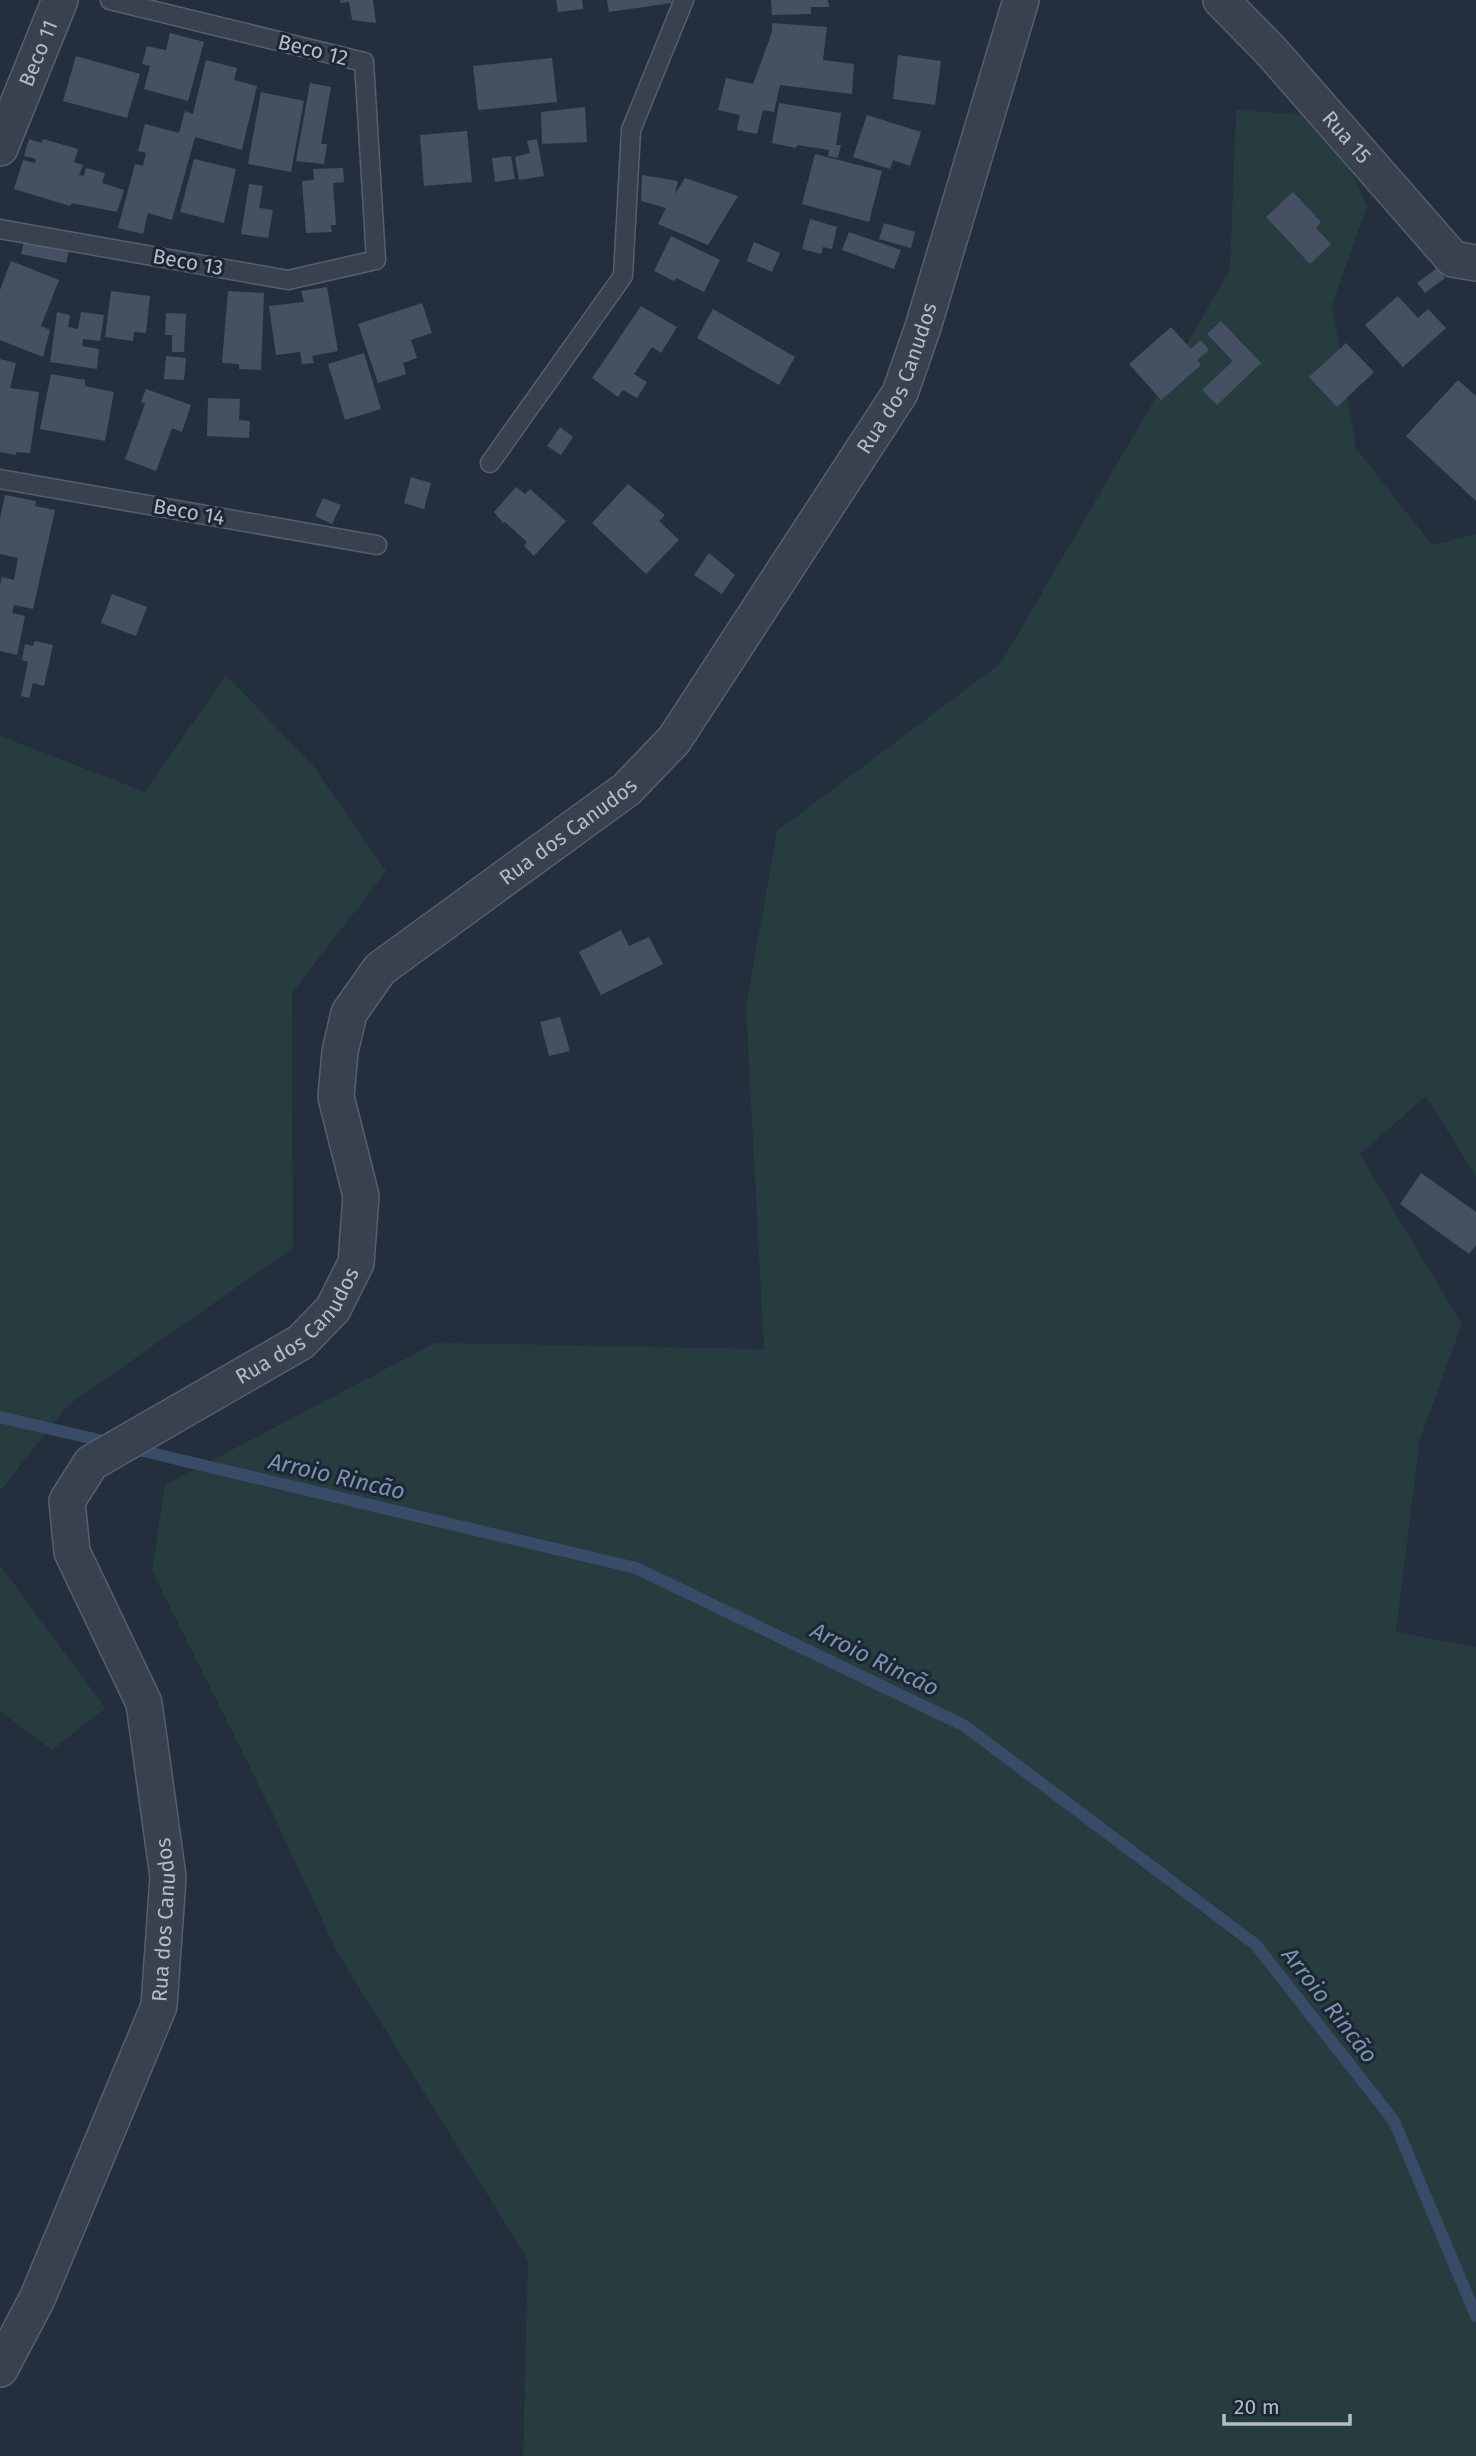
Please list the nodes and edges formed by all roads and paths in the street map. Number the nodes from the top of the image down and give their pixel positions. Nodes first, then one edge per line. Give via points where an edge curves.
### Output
1 (60, 0) edge
2 (110, 0) edge
3 (684, 0) edge
4 (1021, 0) edge
5 (1221, 0) edge
6 (0, 148) edge
7 (0, 229) edge
8 (376, 260) joint
9 (1476, 262) edge
10 (490, 463) dead end
11 (0, 479) edge
12 (377, 545) dead end
13 (0, 2369) edge

1 - 6 street, Beco 11
2 - 8 lane, Beco 12 via 364,62
3 - 10 lane via 631,130 623,276
4 - 13 street, Rua dos Canudos via 900,393 674,740 627,789 380,969 348,1013 336,1097 361,1196 356,1263 333,1309 301,1342 91,1463 67,1501 72,1552 144,1703 169,1877 159,2006 37,2299
5 - 9 street, Rua 15 via 1453,259
7 - 8 lane, Beco 13 via 288,280
11 - 12 lane, Beco 14

